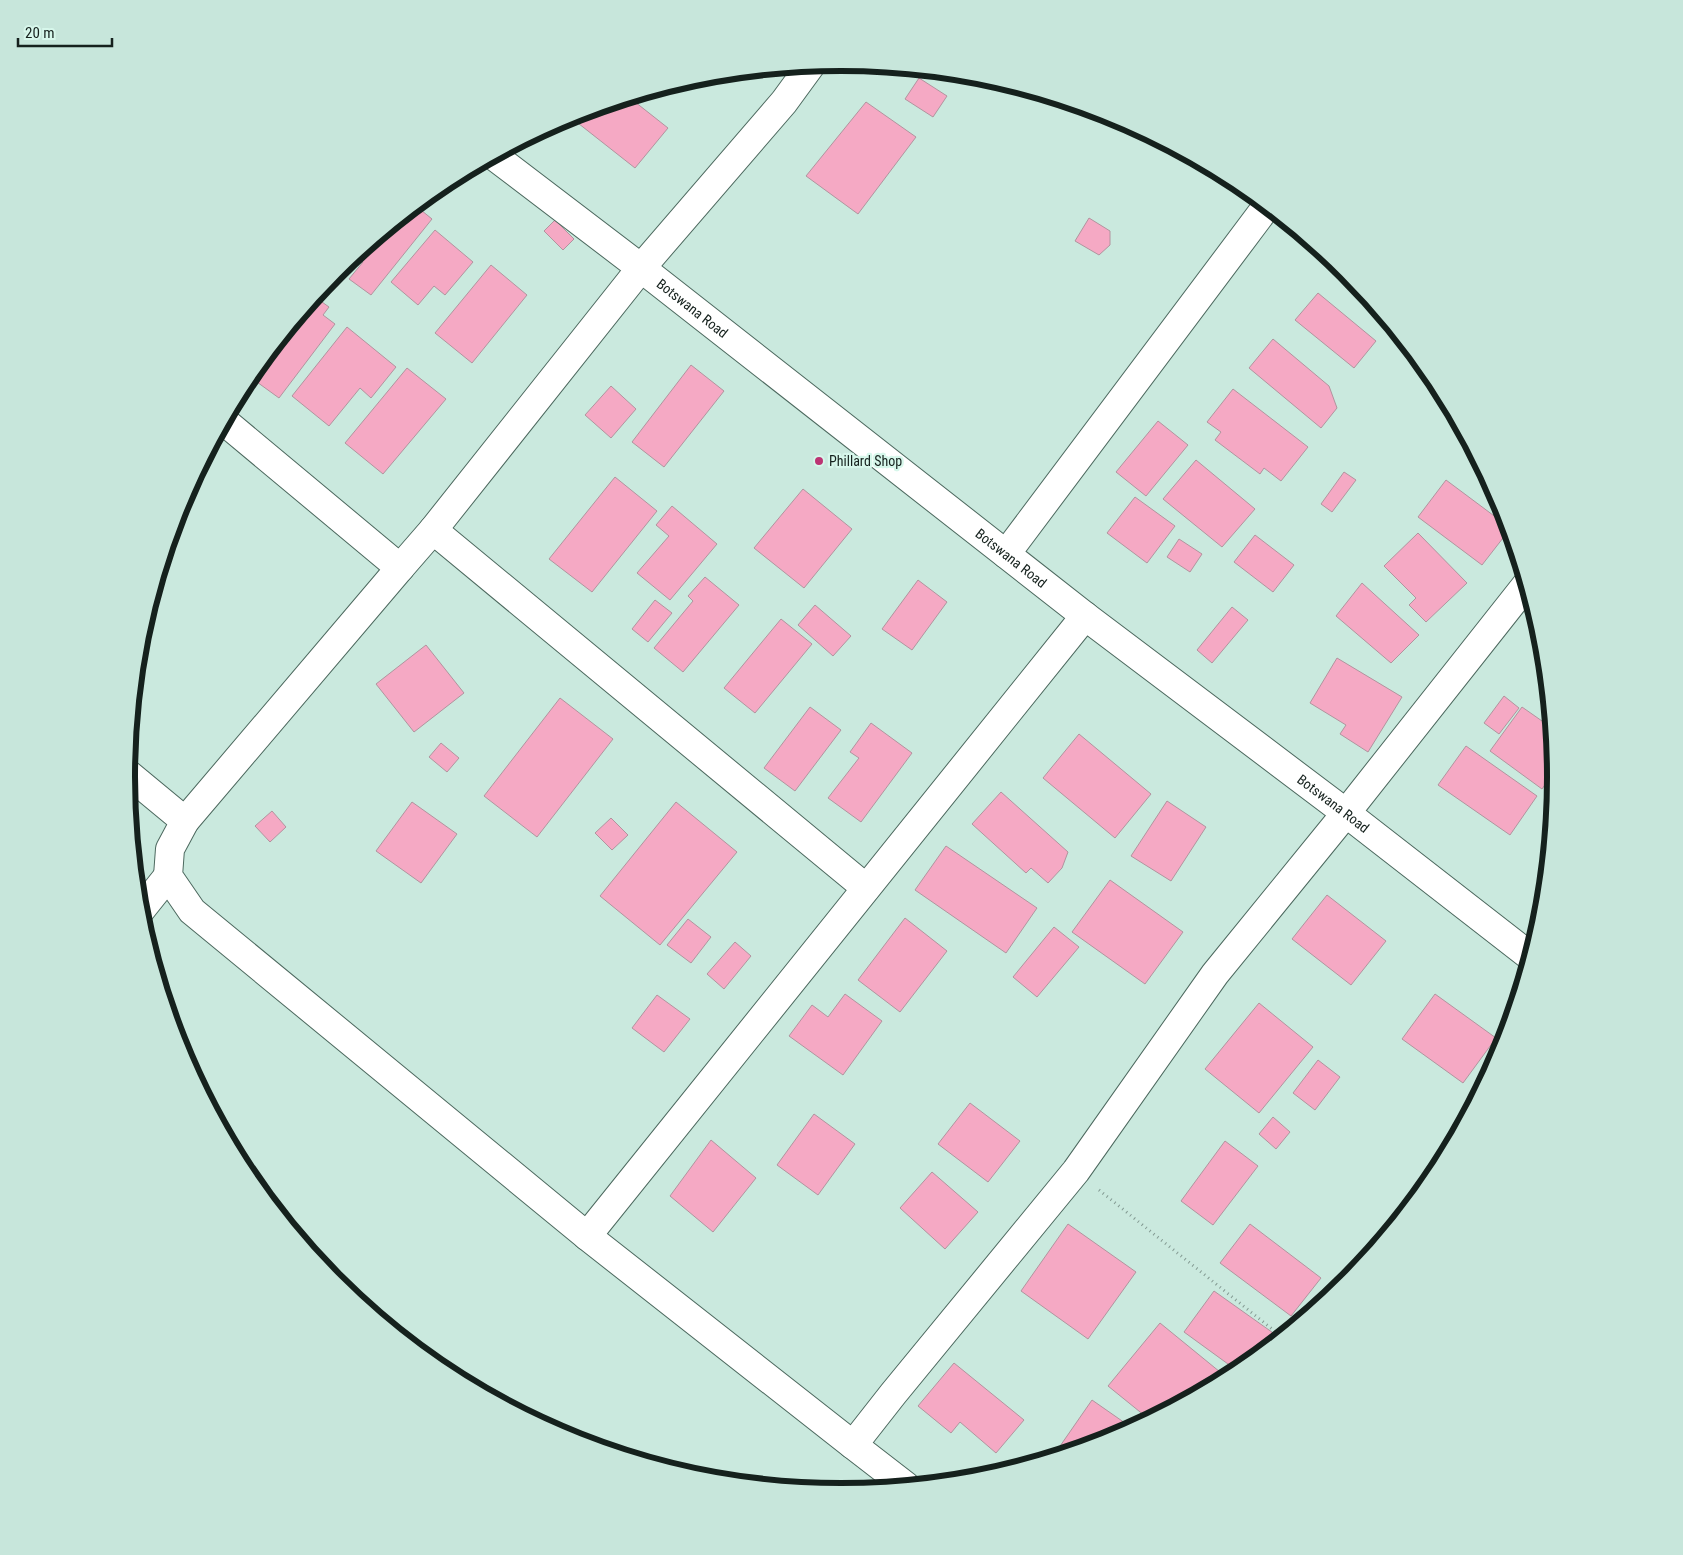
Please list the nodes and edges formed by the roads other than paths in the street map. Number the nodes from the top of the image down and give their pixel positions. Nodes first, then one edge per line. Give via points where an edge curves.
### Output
1 (806, 73) edge
2 (499, 160) edge
3 (1263, 211) edge
4 (641, 268) junction
5 (229, 425) edge
6 (433, 530) junction
7 (1006, 554) junction
8 (400, 568) junction
9 (1522, 589) edge
10 (1085, 616) junction
11 (135, 780) edge
12 (1346, 813) junction
13 (185, 821) junction
14 (168, 876) junction
15 (866, 888) junction
16 (147, 903) edge
17 (1526, 953) edge
18 (587, 1236) junction
19 (853, 1445) junction
20 (900, 1481) edge

1 - 4 street
2 - 4 street, Botswana Road
3 - 7 street
4 - 6 street
4 - 7 street, Botswana Road
5 - 8 street
6 - 8 street
6 - 15 street
7 - 10 street, Botswana Road
8 - 13 street
9 - 12 street
10 - 12 street, Botswana Road
10 - 15 street
11 - 13 street
12 - 17 street, Botswana Road
12 - 19 street via 1215,974 1076,1171
13 - 14 street via 170,848
14 - 16 street
14 - 18 street via 192,911
15 - 18 street
18 - 19 street
19 - 20 street

